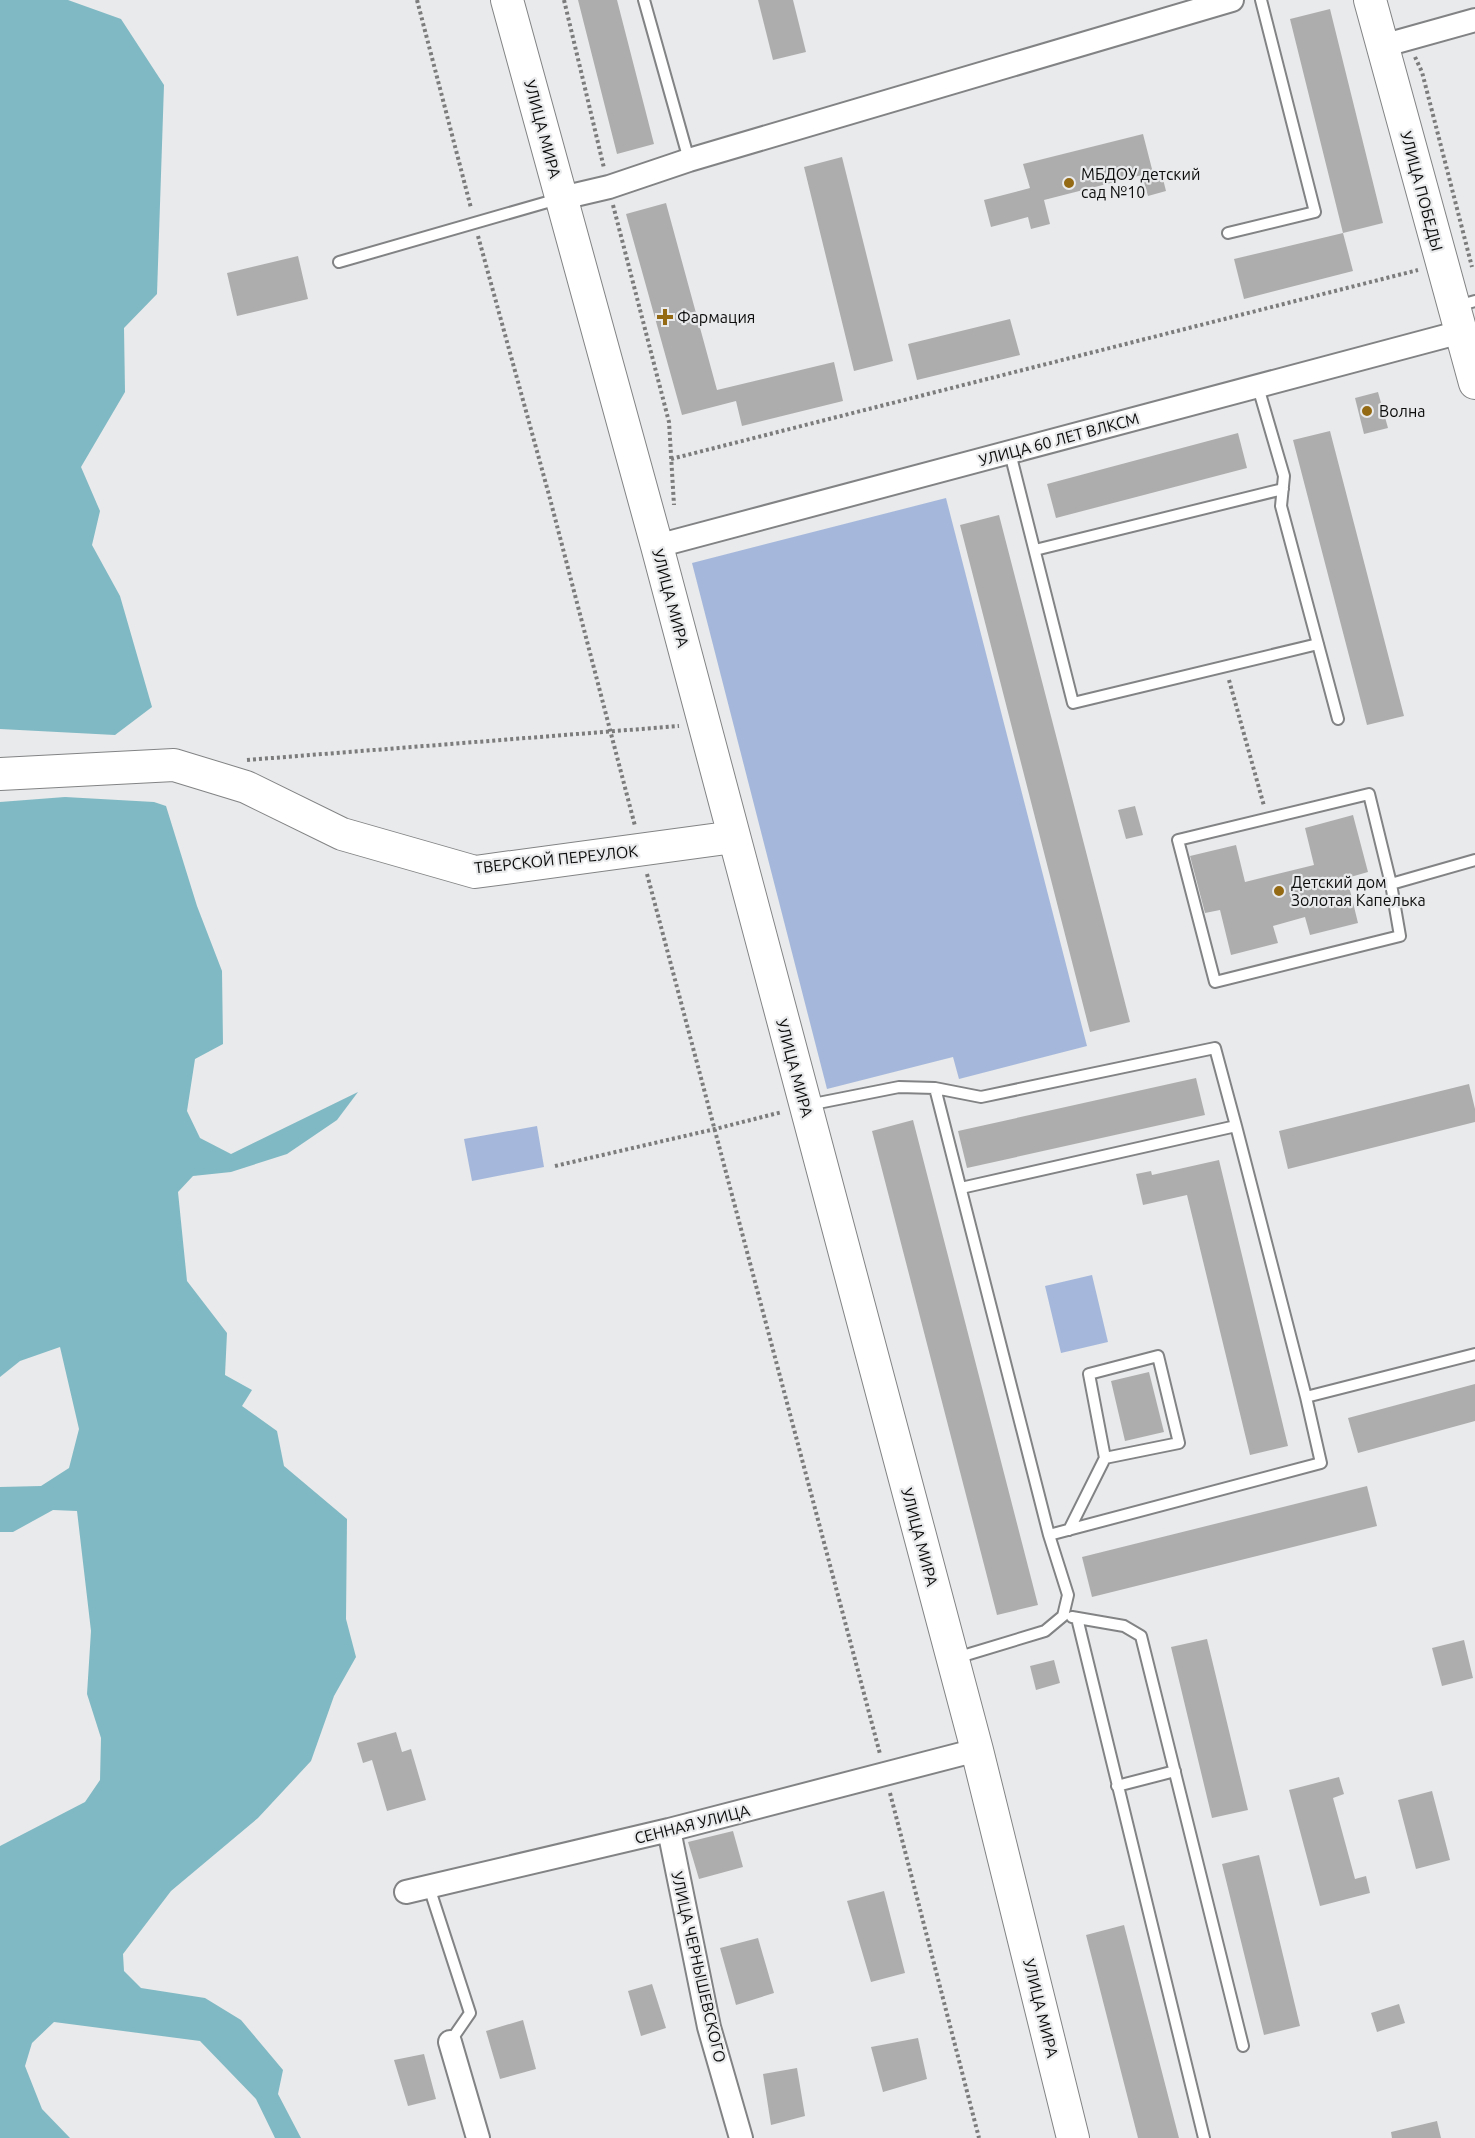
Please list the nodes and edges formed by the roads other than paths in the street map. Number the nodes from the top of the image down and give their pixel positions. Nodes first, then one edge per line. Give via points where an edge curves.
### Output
1 (507, 0) edge
2 (644, 0) edge
3 (1232, 0) edge
4 (1261, 0) edge
5 (1370, 0) edge
6 (1475, 20) edge
7 (1394, 43) junction
8 (689, 160) junction
9 (562, 198) junction
10 (1228, 234) dead end
11 (339, 262) dead end
12 (1463, 313) edge
13 (1475, 383) edge
14 (1258, 387) junction
15 (1010, 453) junction
16 (1283, 489) junction
17 (667, 544) junction
18 (1035, 550) junction
19 (1318, 644) junction
20 (1338, 719) dead end
21 (0, 774) edge
22 (734, 837) junction
23 (1475, 861) edge
24 (1390, 884) junction
25 (935, 1088) junction
26 (805, 1106) junction
27 (1236, 1126) junction
28 (961, 1188) junction
29 (1475, 1354) edge
30 (1306, 1397) junction
31 (1105, 1458) junction
32 (1069, 1530) junction
33 (1049, 1535) junction
34 (1063, 1616) junction
35 (1077, 1618) junction
36 (952, 1658) junction
37 (977, 1750) junction
38 (1174, 1771) junction
39 (1117, 1786) junction
40 (669, 1830) junction
41 (429, 1887) junction
42 (406, 1892) dead end
43 (450, 2042) joint
44 (1243, 2046) dead end
45 (478, 2138) edge
46 (741, 2138) edge
47 (1073, 2138) edge
48 (1204, 2138) edge

1 - 9 street, УЛИЦА МИРА
2 - 8 lane
3 - 8 street
4 - 10 lane via 1315,212
5 - 7 street, УЛИЦА ПОБЕДЫ
6 - 7 street
7 - 12 street, УЛИЦА ПОБЕДЫ via 1443,264
8 - 9 street
9 - 11 lane
9 - 17 street, УЛИЦА МИРА
12 - 13 street, УЛИЦА ПОБЕДЫ
12 - 14 street, УЛИЦА 60 ЛЕТ ВЛКСМ
14 - 15 street, УЛИЦА 60 ЛЕТ ВЛКСМ
14 - 16 lane via 1284,476
15 - 17 street, УЛИЦА 60 ЛЕТ ВЛКСМ
15 - 18 lane
16 - 18 lane
16 - 19 lane via 1281,506
17 - 22 street, УЛИЦА МИРА via 704,724
18 - 19 lane via 1073,703
19 - 20 lane
21 - 22 street, ТВЕРСКОЙ ПЕРЕУЛОК via 174,765 246,787 342,834 475,872
22 - 26 street, УЛИЦА МИРА
23 - 24 lane
24 - 24 lane via 1400,936 1215,982 1178,840 1369,794
25 - 26 lane via 899,1087
25 - 27 lane via 981,1097 1215,1048
25 - 28 lane
26 - 36 street, УЛИЦА МИРА
27 - 28 lane
27 - 30 lane
28 - 33 lane
29 - 30 lane
30 - 32 lane via 1321,1463
31 - 31 lane via 1089,1374 1158,1356 1179,1443
31 - 32 lane
32 - 33 lane
33 - 34 lane via 1068,1595
34 - 35 lane
34 - 36 lane via 1046,1632
35 - 38 lane via 1124,1626 1141,1636
35 - 39 lane
36 - 37 street, УЛИЦА МИРА
37 - 40 street, СЕННАЯ УЛИЦА
37 - 47 street, УЛИЦА МИРА
38 - 39 lane
38 - 44 lane
39 - 48 lane
40 - 41 street, СЕННАЯ УЛИЦА
40 - 46 street, УЛИЦА ЧЕРНЫШЕВСКОГО via 709,2027
41 - 42 street, СЕННАЯ УЛИЦА
41 - 43 lane via 470,2013
43 - 45 street

